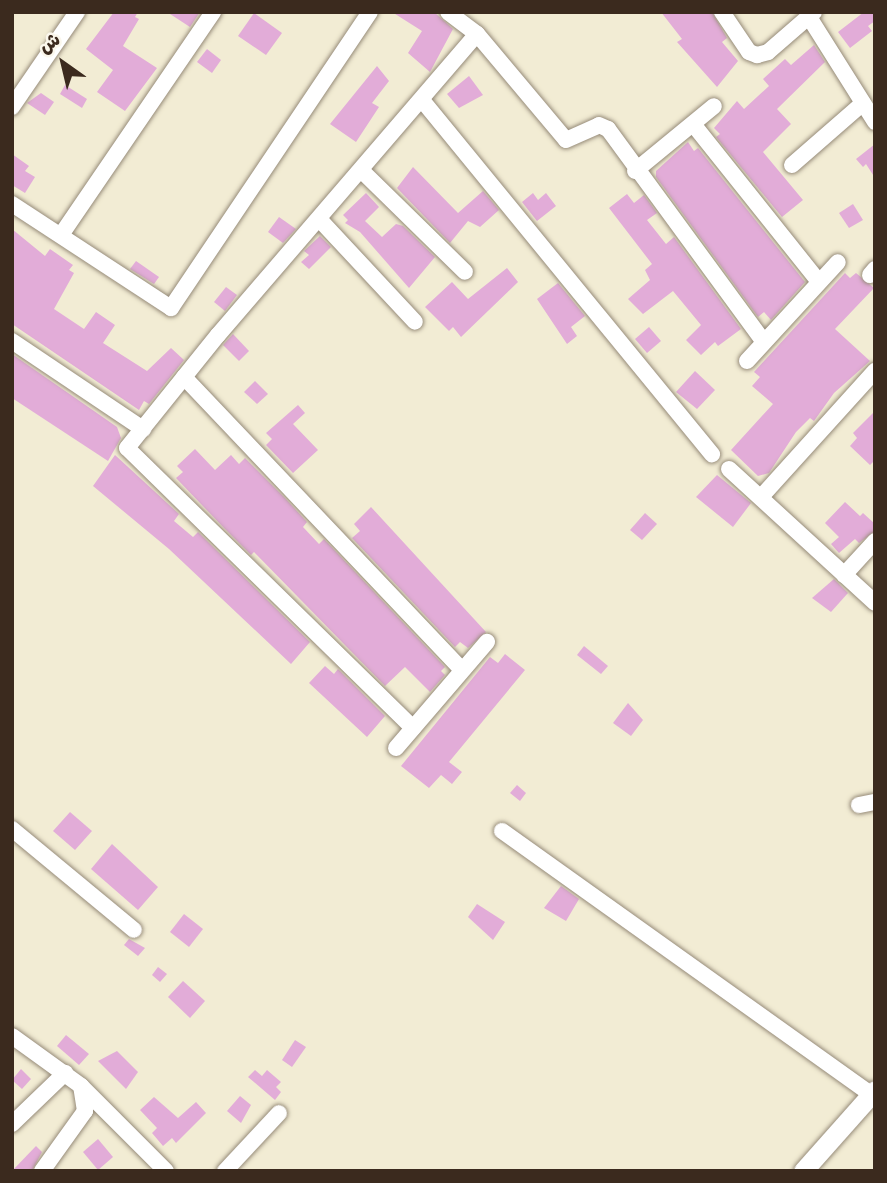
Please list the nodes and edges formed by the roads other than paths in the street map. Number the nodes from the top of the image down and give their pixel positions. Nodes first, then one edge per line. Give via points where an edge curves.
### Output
1 (76, 12) edge
2 (213, 12) edge
3 (370, 12) edge
4 (448, 12) edge
5 (722, 12) edge
6 (811, 15) edge
7 (477, 34) junction
8 (422, 100) junction
9 (863, 103) junction
10 (714, 106) dead end
11 (12, 107) edge
12 (875, 122) edge
13 (693, 124) junction
14 (792, 165) dead end
15 (362, 171) junction
16 (635, 171) junction
17 (12, 204) edge
18 (320, 220) junction
19 (61, 235) junction
20 (838, 262) dead end
21 (465, 272) dead end
22 (819, 282) junction
23 (415, 322) dead end
24 (12, 341) edge
25 (764, 342) junction
26 (747, 361) dead end
27 (875, 371) edge
28 (184, 377) junction
29 (143, 429) junction
30 (712, 454) dead end
31 (729, 469) dead end
32 (761, 496) junction
33 (875, 541) edge
34 (844, 575) junction
35 (875, 603) edge
36 (487, 642) dead end
37 (462, 670) junction
38 (413, 728) junction
39 (396, 748) dead end
40 (12, 829) edge
41 (502, 831) dead end
42 (134, 930) dead end
43 (12, 1036) edge
44 (65, 1073) junction
45 (81, 1086) junction
46 (873, 1092) edge
47 (279, 1113) dead end
48 (12, 1124) edge
49 (42, 1171) edge
50 (166, 1171) edge
51 (225, 1171) edge
52 (803, 1171) edge

1 - 11 street
2 - 19 street
3 - 19 street via 171,308
4 - 7 street
5 - 6 street via 749,52 757,55 768,52
6 - 9 street
7 - 8 street
7 - 16 street via 561,136 570,140 603,126
8 - 15 street
8 - 30 street
9 - 12 street
9 - 14 street
10 - 13 street
13 - 16 street
13 - 22 street
15 - 18 street
15 - 21 street
16 - 25 street
17 - 19 street
18 - 23 street
18 - 28 street
20 - 22 street
22 - 25 street
24 - 29 street
25 - 26 street
27 - 32 street
28 - 29 street
28 - 37 street
29 - 38 street via 127,448
31 - 32 street
32 - 34 street
33 - 34 street
34 - 35 street
36 - 37 street
37 - 38 street
38 - 39 street
40 - 42 street
41 - 46 street
43 - 44 street
44 - 45 street
44 - 48 street
45 - 49 street via 85,1111
45 - 50 street
46 - 52 main road
47 - 51 street

